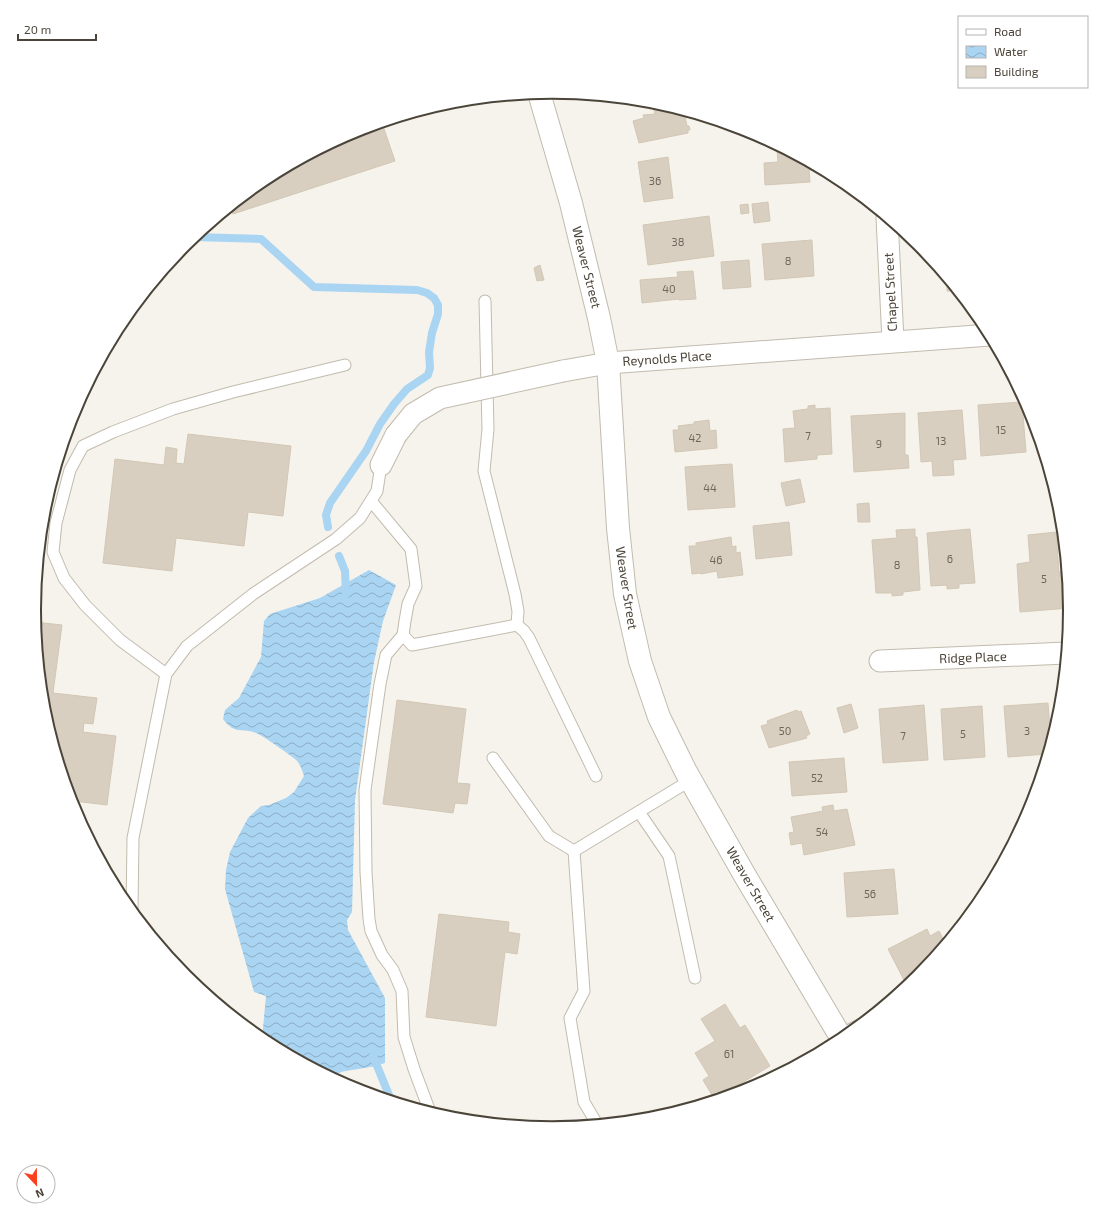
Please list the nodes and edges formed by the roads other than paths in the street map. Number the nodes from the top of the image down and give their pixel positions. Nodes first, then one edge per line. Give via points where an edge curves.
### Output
1 (541, 99) edge
2 (887, 225) edge
3 (486, 301) dead end
4 (983, 335) edge
5 (893, 341) junction
6 (608, 362) junction
7 (345, 365) dead end
8 (381, 465) joint
9 (371, 501) junction
10 (517, 625) junction
11 (403, 635) junction
12 (1061, 653) edge
13 (880, 661) dead end
14 (166, 674) junction
15 (494, 758) dead end
16 (596, 776) dead end
17 (691, 780) junction
18 (639, 812) junction
19 (574, 851) junction
20 (132, 901) edge
21 (695, 978) dead end
22 (844, 1029) edge
23 (428, 1106) edge
24 (594, 1119) edge

1 - 6 street, Weaver Street via 571,203
2 - 5 street, Chapel Street
3 - 10 lane via 488,429 484,471 515,594
4 - 5 street, Reynolds Place
5 - 6 street, Reynolds Place
6 - 8 street, Reynolds Place, bridge via 440,398 413,414 396,435
6 - 17 street, Weaver Street via 618,528 625,594 640,661 659,717
7 - 14 lane via 173,408 82,446 70,470 56,523 53,552 64,578 85,605 120,640
8 - 9 lane via 377,491
9 - 11 lane via 411,549 416,586 408,604
9 - 14 lane via 360,518 336,540 253,594 187,646
10 - 11 lane via 412,645
10 - 16 lane via 529,638
11 - 23 lane via 386,655 365,790 368,903 371,931 402,991 404,1037
12 - 13 street, Ridge Place
14 - 20 lane via 133,838
15 - 19 lane via 549,836
17 - 18 lane
17 - 22 street, Weaver Street via 748,880
18 - 19 lane
18 - 21 lane via 669,856
19 - 24 lane via 584,991 570,1018 584,1102

